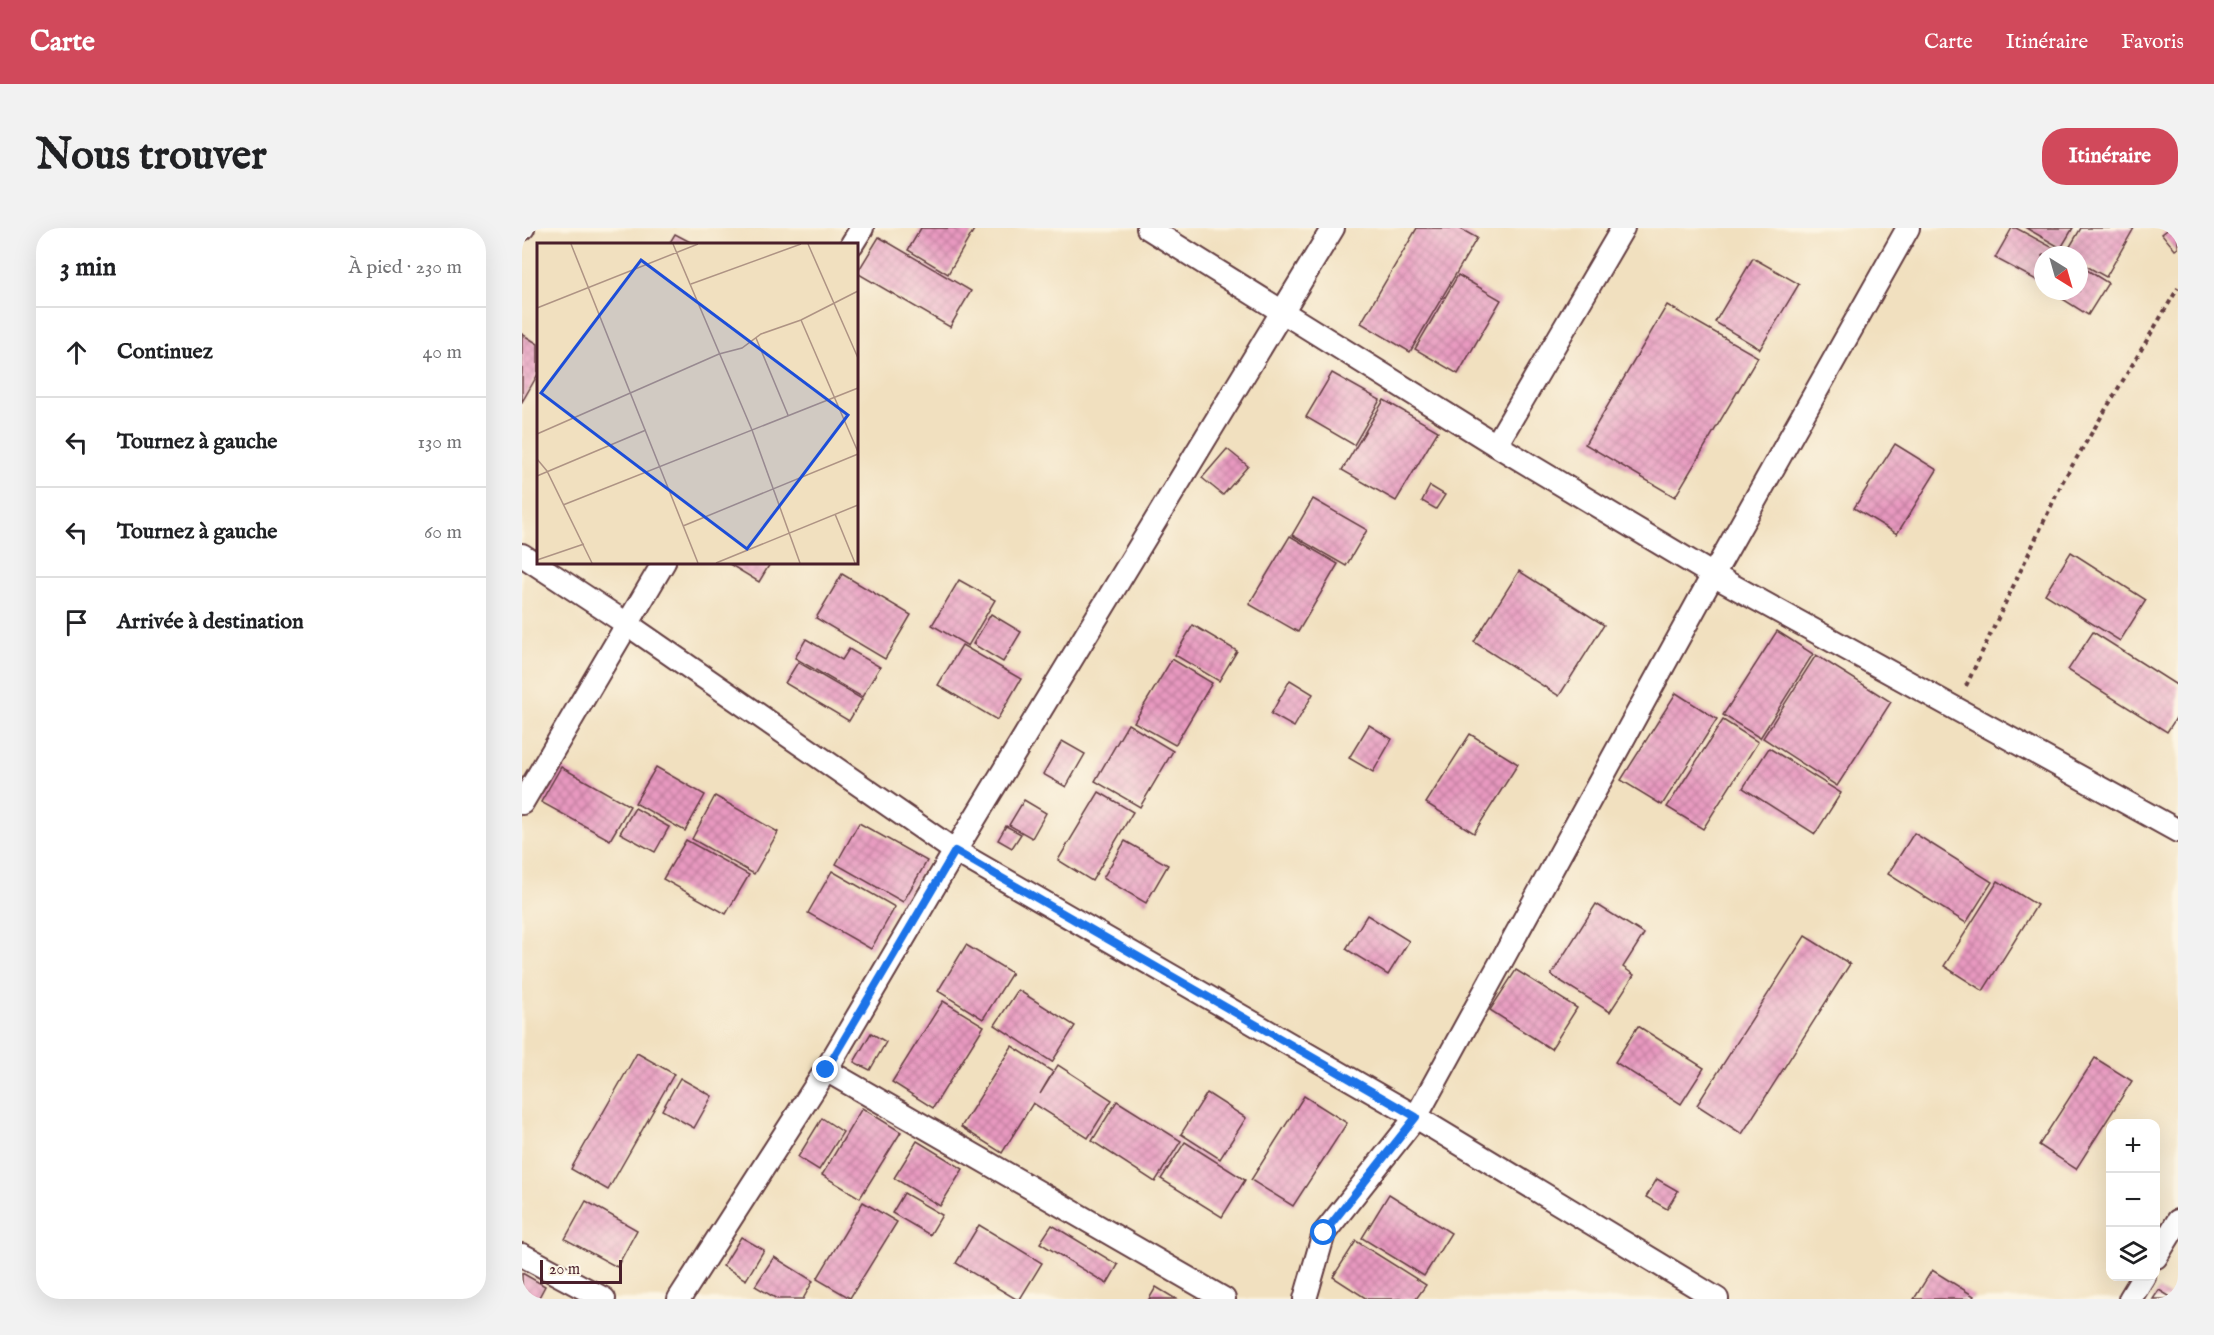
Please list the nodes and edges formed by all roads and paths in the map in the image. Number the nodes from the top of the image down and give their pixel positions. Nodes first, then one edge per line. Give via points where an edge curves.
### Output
1 (862, 228) edge
2 (1148, 228) edge
3 (1333, 228) edge
4 (1623, 228) edge
5 (1908, 228) edge
6 (853, 243) edge
7 (2178, 288) edge
8 (1282, 311) junction
9 (1496, 445) junction
10 (522, 555) edge
11 (663, 564) edge
12 (1713, 575) junction
13 (627, 624) junction
14 (1955, 708) junction
15 (522, 803) edge
16 (2178, 831) edge
17 (955, 851) junction
18 (826, 1070) junction
19 (1416, 1117) junction
20 (2178, 1221) edge
21 (2160, 1250) edge
22 (522, 1255) edge
23 (2141, 1281) edge
24 (604, 1299) edge
25 (679, 1299) edge
26 (1224, 1299) edge
27 (1305, 1299) edge
28 (1717, 1299) edge
29 (2130, 1299) edge

1 - 6 street
2 - 8 street
3 - 8 street
4 - 9 street
5 - 12 street
7 - 14 path via 2063,480
8 - 9 street
8 - 17 street
9 - 12 street
10 - 13 street
11 - 13 street
12 - 14 street
12 - 19 street
13 - 15 street
13 - 17 street
14 - 16 street
17 - 18 street
17 - 19 street
18 - 25 street
18 - 26 street
19 - 27 street via 1324,1233
19 - 28 street
20 - 21 street
22 - 24 street
23 - 29 street

